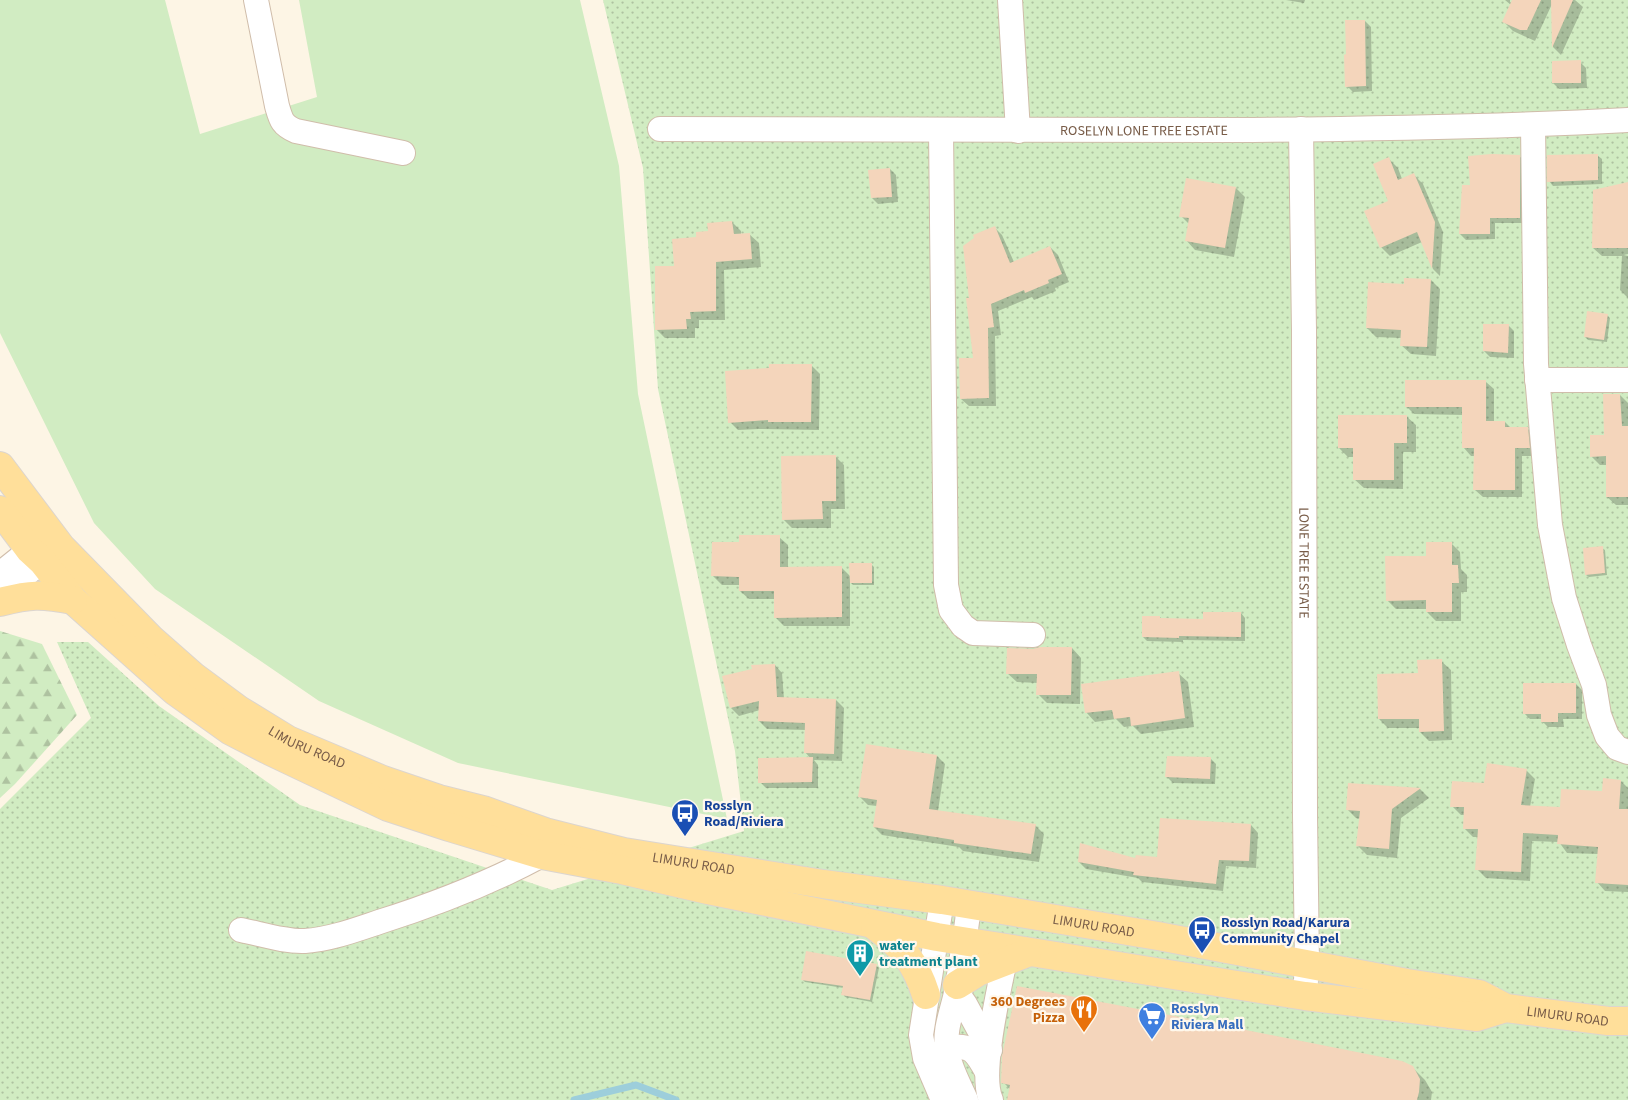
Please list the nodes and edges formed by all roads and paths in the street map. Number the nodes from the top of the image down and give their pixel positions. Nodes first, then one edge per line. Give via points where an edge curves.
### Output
1 (256, 0) edge
2 (1010, 0) edge
3 (1628, 120) edge
4 (1533, 125) junction
5 (660, 129) dead end
6 (1301, 129) junction
7 (941, 130) junction
8 (1018, 131) junction
9 (403, 153) dead end
10 (1537, 380) junction
11 (1628, 380) edge
12 (0, 466) edge
13 (0, 510) edge
14 (45, 547) junction
15 (0, 574) edge
16 (0, 594) edge
17 (73, 600) junction
18 (0, 602) edge
19 (1033, 635) dead end
20 (1628, 752) edge
21 (542, 855) junction
22 (942, 900) junction
23 (969, 905) junction
24 (872, 924) junction
25 (241, 930) dead end
26 (937, 937) junction
27 (965, 942) junction
28 (1017, 956) junction
29 (1307, 964) junction
30 (956, 988) junction
31 (926, 996) junction
32 (1305, 996) junction
33 (1506, 1008) junction
34 (1628, 1021) edge
35 (946, 1047) junction
36 (989, 1061) junction
37 (928, 1067) junction
38 (943, 1100) edge
39 (966, 1100) edge
40 (991, 1100) edge

1 - 9 street via 277,106 287,127
2 - 8 street
3 - 4 street, ROSELYN LONE TREE ESTATE
4 - 6 street, ROSELYN LONE TREE ESTATE
4 - 10 street
5 - 7 street, ROSELYN LONE TREE ESTATE
6 - 8 street, ROSELYN LONE TREE ESTATE
6 - 29 street, LONE TREE ESTATE
7 - 8 street, ROSELYN LONE TREE ESTATE
7 - 19 street via 946,585 951,610 973,633
10 - 11 street
10 - 20 street via 1550,525 1564,598 1594,685 1599,715 1607,736 1617,748
12 - 14 main road, LIMURU ROAD
13 - 14 main road, LIMURU ROAD
14 - 15 street
14 - 16 street
14 - 17 main road, LIMURU ROAD
14 - 22 main road, LIMURU ROAD via 150,640 239,710 288,740 383,780 545,832 624,852
17 - 18 main road via 46,594
17 - 21 main road, LIMURU ROAD via 175,691 231,731 388,807
21 - 24 main road, LIMURU ROAD
21 - 25 street via 458,895 325,938 303,941
22 - 23 main road, LIMURU ROAD
22 - 26 street
23 - 27 street
23 - 29 main road, LIMURU ROAD
24 - 26 main road, LIMURU ROAD
24 - 31 main road via 892,938 911,961
26 - 27 main road, LIMURU ROAD
26 - 31 street
27 - 28 main road, LIMURU ROAD
27 - 30 street
28 - 30 main road via 978,972
28 - 32 main road, LIMURU ROAD
28 - 36 street via 994,1014
29 - 32 street, LONE TREE ESTATE
29 - 33 main road, LIMURU ROAD via 1479,994
30 - 35 street
30 - 36 street
31 - 37 street via 921,1035
32 - 33 main road, LIMURU ROAD via 1477,1018
33 - 34 main road, LIMURU ROAD
35 - 36 street via 962,1046
35 - 37 street
35 - 39 street
36 - 40 street
37 - 38 street

